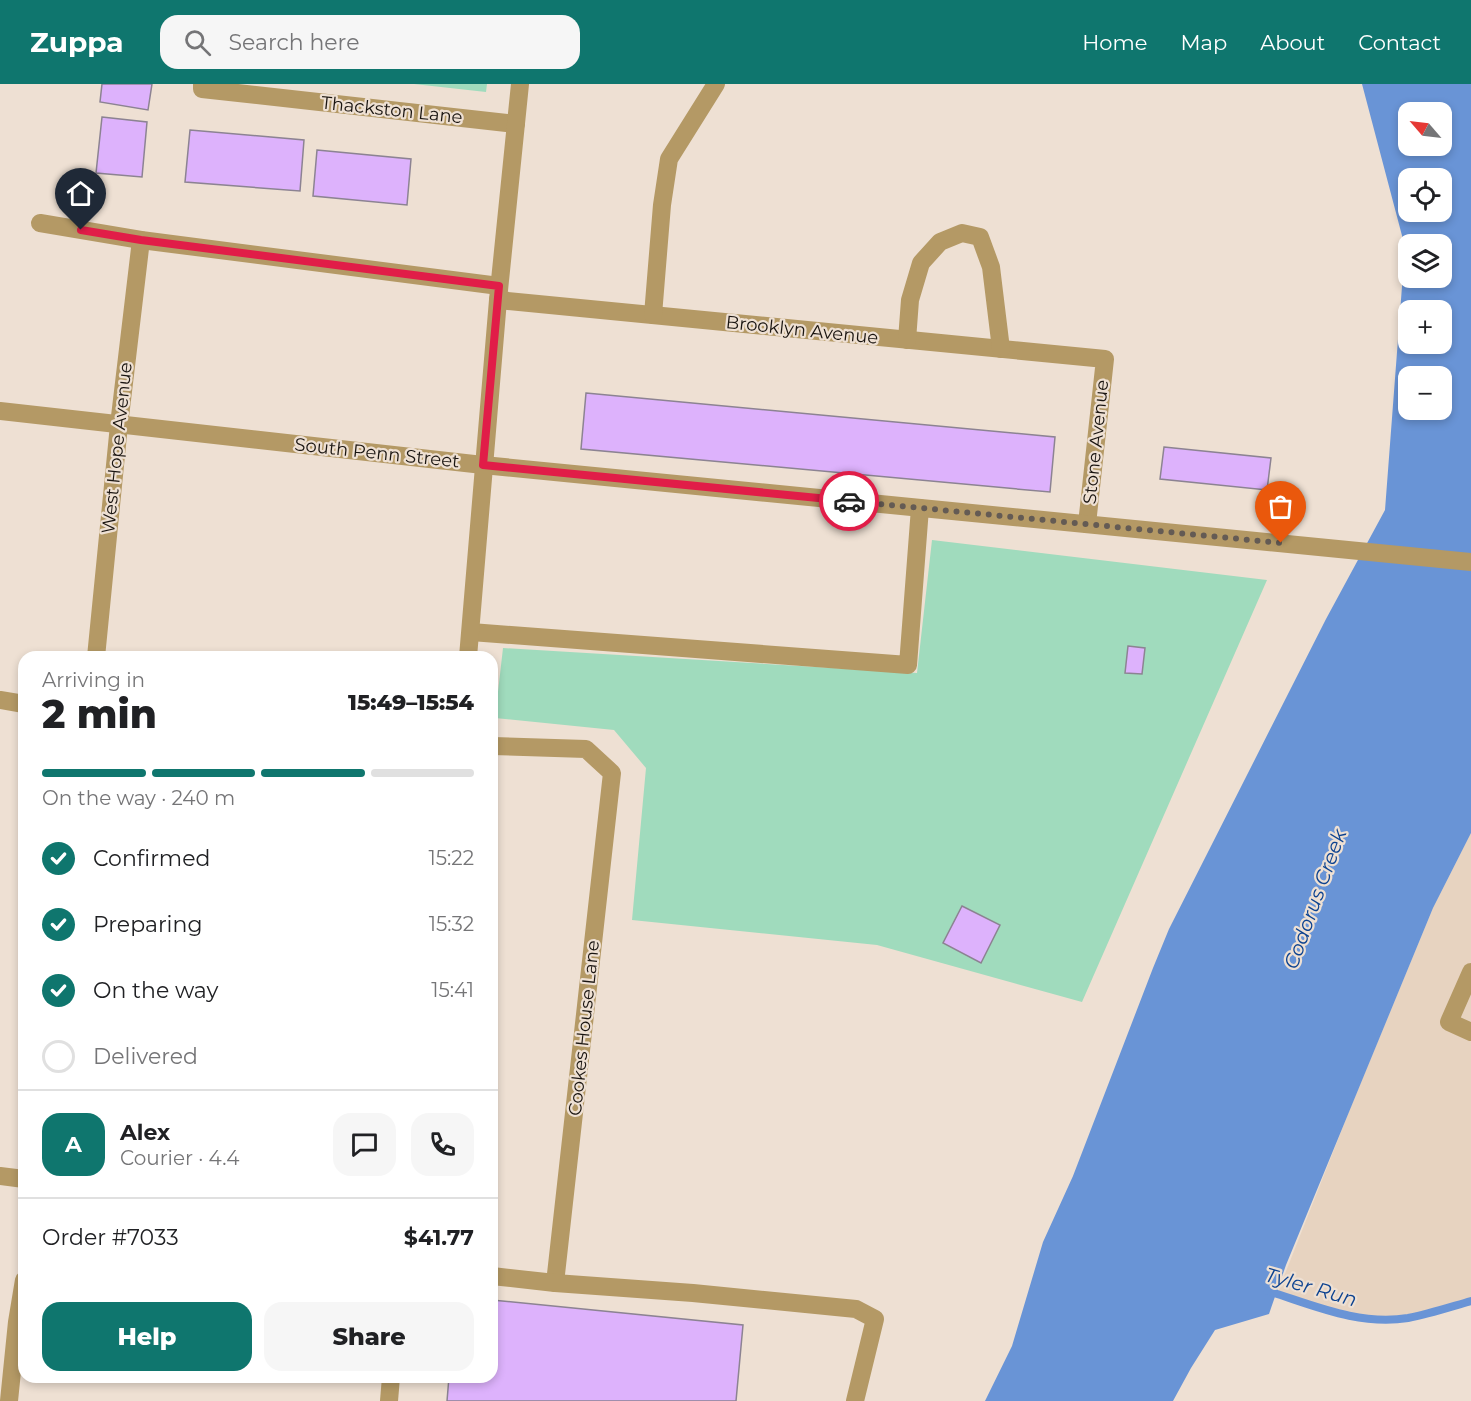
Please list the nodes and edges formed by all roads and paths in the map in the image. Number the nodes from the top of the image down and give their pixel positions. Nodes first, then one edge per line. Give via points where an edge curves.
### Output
1 (202, 84) edge
2 (520, 84) edge
3 (716, 84) edge
4 (516, 124) junction
5 (40, 223) dead end
6 (141, 240) junction
7 (499, 293) junction
8 (653, 315) junction
9 (908, 340) junction
10 (1000, 349) junction
11 (1105, 359) joint
12 (0, 411) edge
13 (119, 425) junction
14 (483, 465) junction
15 (920, 508) junction
16 (1087, 524) junction
17 (1471, 562) edge
18 (471, 632) junction
19 (97, 651) edge
20 (469, 651) edge
21 (0, 700) edge
22 (18, 703) edge
23 (498, 746) edge
24 (1471, 972) edge
25 (1471, 1032) edge
26 (0, 1176) edge
27 (18, 1178) edge
28 (498, 1277) edge
29 (555, 1284) junction
30 (18, 1305) edge
31 (14, 1322) edge
32 (390, 1383) edge
33 (9, 1401) edge
34 (389, 1401) edge
35 (855, 1401) edge

1 - 4 street, Thackston Lane via 201,89
2 - 4 street
3 - 8 street via 669,159
4 - 7 street
5 - 6 street, Brooklyn Avenue
6 - 7 street, Brooklyn Avenue
6 - 13 street, West Hope Avenue
7 - 8 street, Brooklyn Avenue
7 - 14 street
8 - 9 street, Brooklyn Avenue
9 - 10 street, Brooklyn Avenue
9 - 10 street via 910,300 921,263 940,242 962,232 980,237 992,267
10 - 11 street, Brooklyn Avenue
11 - 16 street, Stone Avenue
12 - 13 street, South Penn Street
13 - 14 street, South Penn Street
13 - 19 street, West Hope Avenue
14 - 15 street, South Penn Street
14 - 18 street
15 - 16 street, South Penn Street
15 - 18 street via 908,665
16 - 17 street, South Penn Street
18 - 20 street
21 - 22 street
23 - 29 street, Cookes House Lane via 586,749 612,773
24 - 25 street via 1449,1022
26 - 27 street
28 - 29 street
29 - 35 street via 856,1309 875,1319
30 - 31 street
31 - 33 street
32 - 34 street

